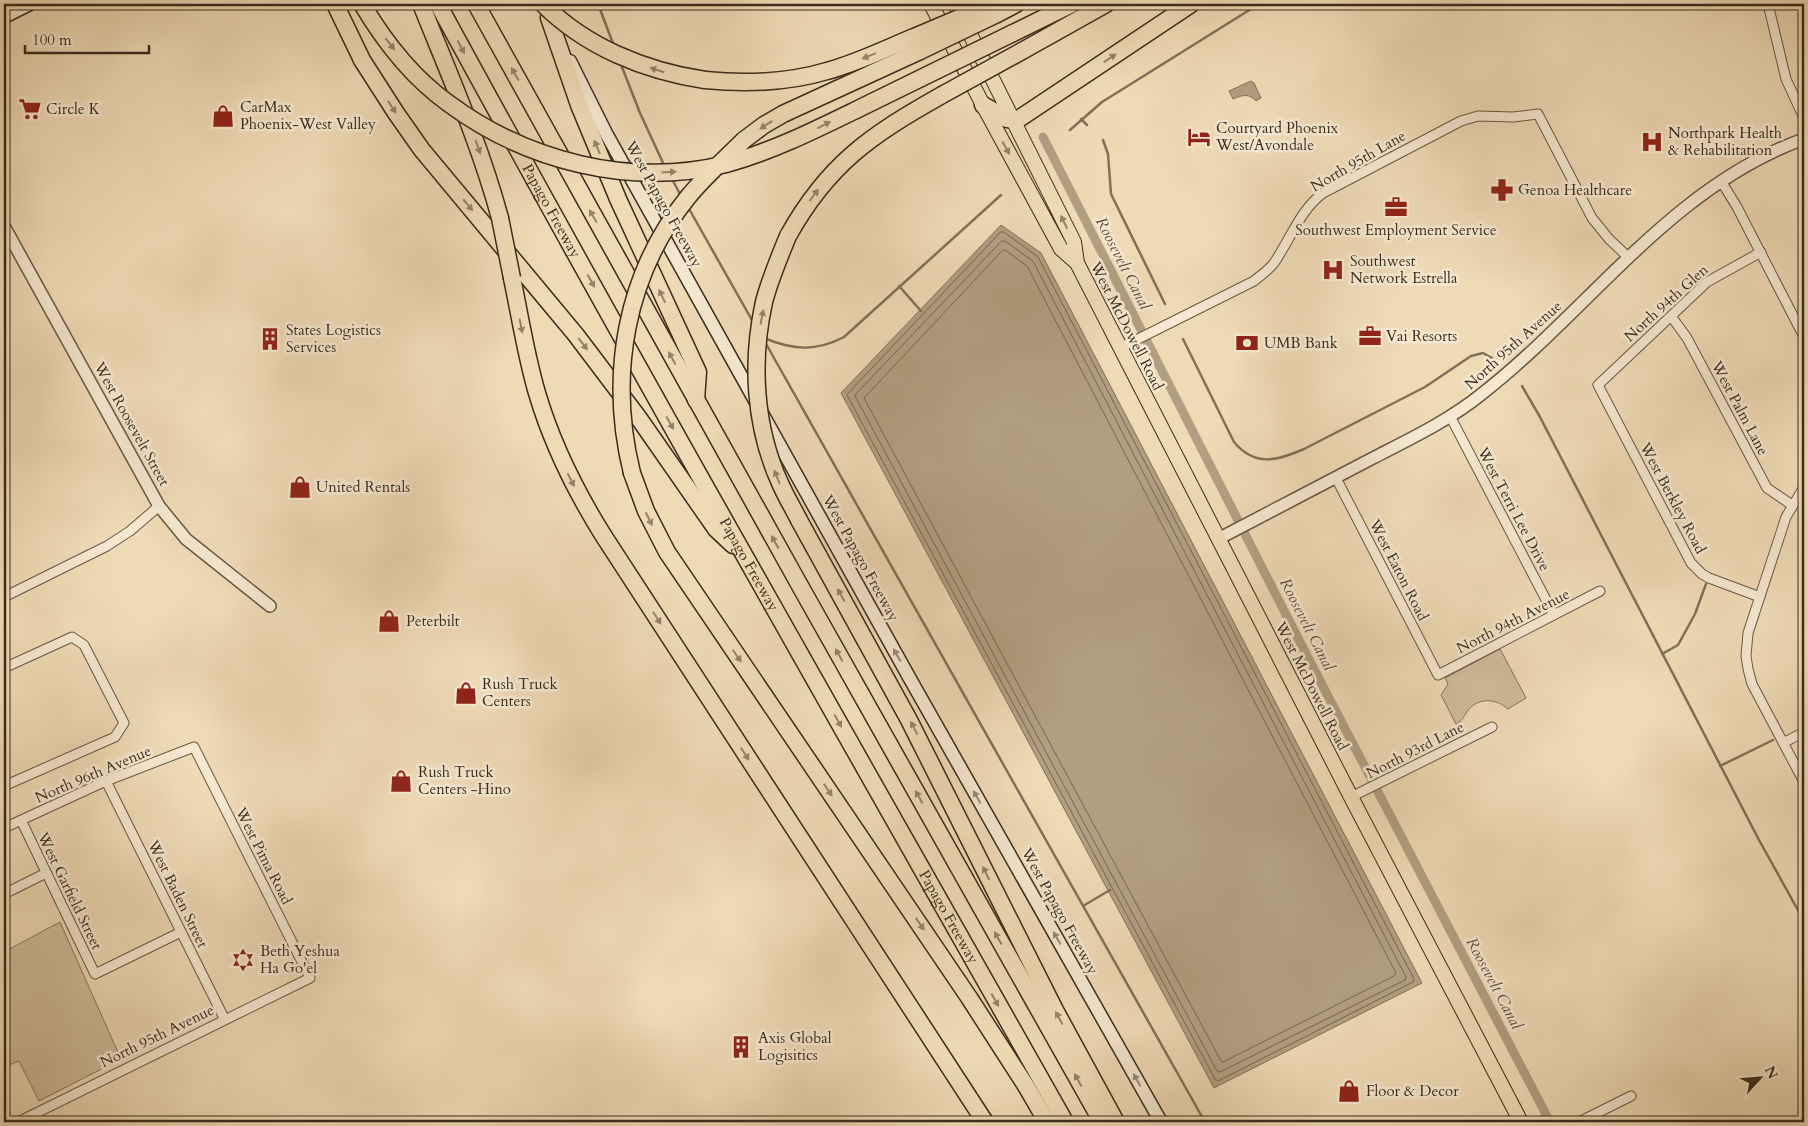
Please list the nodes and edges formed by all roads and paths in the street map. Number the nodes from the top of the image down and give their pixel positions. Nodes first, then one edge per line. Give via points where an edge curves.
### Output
1 (30, 4) edge
2 (335, 4) edge
3 (362, 4) edge
4 (421, 4) edge
5 (438, 4) edge
6 (476, 4) edge
7 (931, 4) edge
8 (955, 4) edge
9 (1016, 4) edge
10 (1072, 4) edge
11 (1106, 4) edge
12 (1191, 4) edge
13 (1768, 4) edge
14 (994, 7) edge
15 (545, 9) edge
16 (4, 17) edge
17 (917, 44) junction
18 (983, 105) junction
19 (1804, 118) edge
20 (1014, 120) junction
21 (1804, 139) edge
22 (1720, 181) junction
23 (4, 226) edge
24 (1761, 252) junction
25 (1629, 258) junction
26 (1076, 264) junction
27 (1671, 316) junction
28 (1804, 337) edge
29 (1120, 348) junction
30 (1598, 385) joint
31 (696, 400) junction
32 (1450, 416) junction
33 (1336, 478) junction
34 (1804, 487) edge
35 (1792, 505) junction
36 (159, 506) junction
37 (1218, 539) junction
38 (745, 557) junction
39 (1600, 591) dead end
40 (4, 597) edge
41 (1760, 598) junction
42 (270, 606) dead end
43 (1554, 615) junction
44 (4, 668) edge
45 (1438, 675) joint
46 (1492, 727) dead end
47 (1804, 732) edge
48 (1784, 743) junction
49 (194, 747) joint
50 (106, 781) junction
51 (1804, 782) edge
52 (4, 786) edge
53 (1351, 797) junction
54 (20, 820) junction
55 (4, 828) edge
56 (46, 873) junction
57 (4, 894) edge
58 (181, 932) junction
59 (310, 978) joint
60 (224, 1020) junction
61 (1631, 1096) dead end
62 (18, 1122) edge
63 (985, 1122) edge
64 (1047, 1122) edge
65 (1065, 1122) edge
66 (1102, 1122) edge
67 (1116, 1122) edge
68 (1161, 1122) edge
69 (1521, 1122) edge
70 (1579, 1122) edge

1 - 16 main road
2 -> 38 highway via 362,60 422,150 609,378 716,529
3 -> 10 highway, bridge via 418,77 447,103 504,137 554,158 594,167 661,173 704,168 758,154 796,139
4 -> 63 highway, bridge via 490,181 526,351 537,394 562,463 608,543
5 -> 38 highway, Papago Freeway
31 -> 6 highway
7 - 18 main road, West McDowell Road
8 - 20 main road, West McDowell Road
9 - 14 highway
67 -> 11 highway, bridge via 1055,1010 910,720 780,484 762,427 757,387 757,345 765,300 777,261 788,236 822,185 852,153 895,122
20 -> 12 highway
13 - 19 street via 1786,80
14 - 17 highway, bridge
17 -> 15 highway, bridge via 798,79 746,83 705,80 665,73 629,60
31 -> 15 highway via 698,372 618,199 579,105
68 -> 15 main road, West Papago Freeway via 611,144
17 -> 64 highway, bridge via 764,125 708,174 678,210 650,257 634,298 623,350 621,401 625,438 632,473 646,511 667,552 970,998
18 - 20 highway
18 -> 26 main road, West McDowell Road via 1061,249
26 -> 20 main road, West McDowell Road via 1074,242
21 - 22 street, North 95th Avenue via 1752,161
22 - 24 street
22 - 25 street, North 95th Avenue
23 - 36 street, West Roosevelt Street
24 - 27 street, North 94th Glen via 1707,282
24 - 28 street
25 - 29 street, North 95th Lane via 1592,218 1538,114 1478,116 1447,128 1323,193 1312,203 1274,264 1254,281
25 - 32 street, North 95th Avenue via 1524,358 1486,391
26 - 29 main road, West McDowell Road
27 - 30 street, North 94th Glen
27 - 35 street, West Palm Lane via 1688,338 1767,488
29 - 37 main road, West McDowell Road
30 - 41 street, West Berkley Road via 1691,563 1702,574
66 -> 31 highway
32 - 33 street, North 95th Avenue
32 - 43 street, West Terri Lee Drive
33 - 37 street, North 95th Avenue
33 - 45 street, West Eaton Road
34 - 35 street
35 - 41 street
36 - 40 street via 107,546
36 - 42 street, West Roosevelt Street via 186,539
37 - 53 main road, West McDowell Road
38 -> 65 highway, Papago Freeway
39 - 43 street, North 94th Avenue
41 - 48 street via 1746,644 1748,669 1752,684
43 - 45 street, North 94th Avenue
44 - 52 street via 72,637 84,645 124,723 115,737
46 - 53 street, North 93rd Lane
47 - 48 street
48 - 51 street
49 - 50 street, North 96th Avenue
49 - 59 street, West Pima Road
50 - 54 street, North 96th Avenue
50 - 58 street, West Baden Street
53 - 69 main road, West McDowell Road
54 - 55 street, North 96th Avenue
54 - 56 street, West Garfield Street
56 - 57 street
56 - 58 street, West Garfield Street via 96,974
58 - 60 street, West Baden Street
59 - 60 street, North 95th Avenue
60 - 62 street, North 95th Avenue
61 - 70 street

